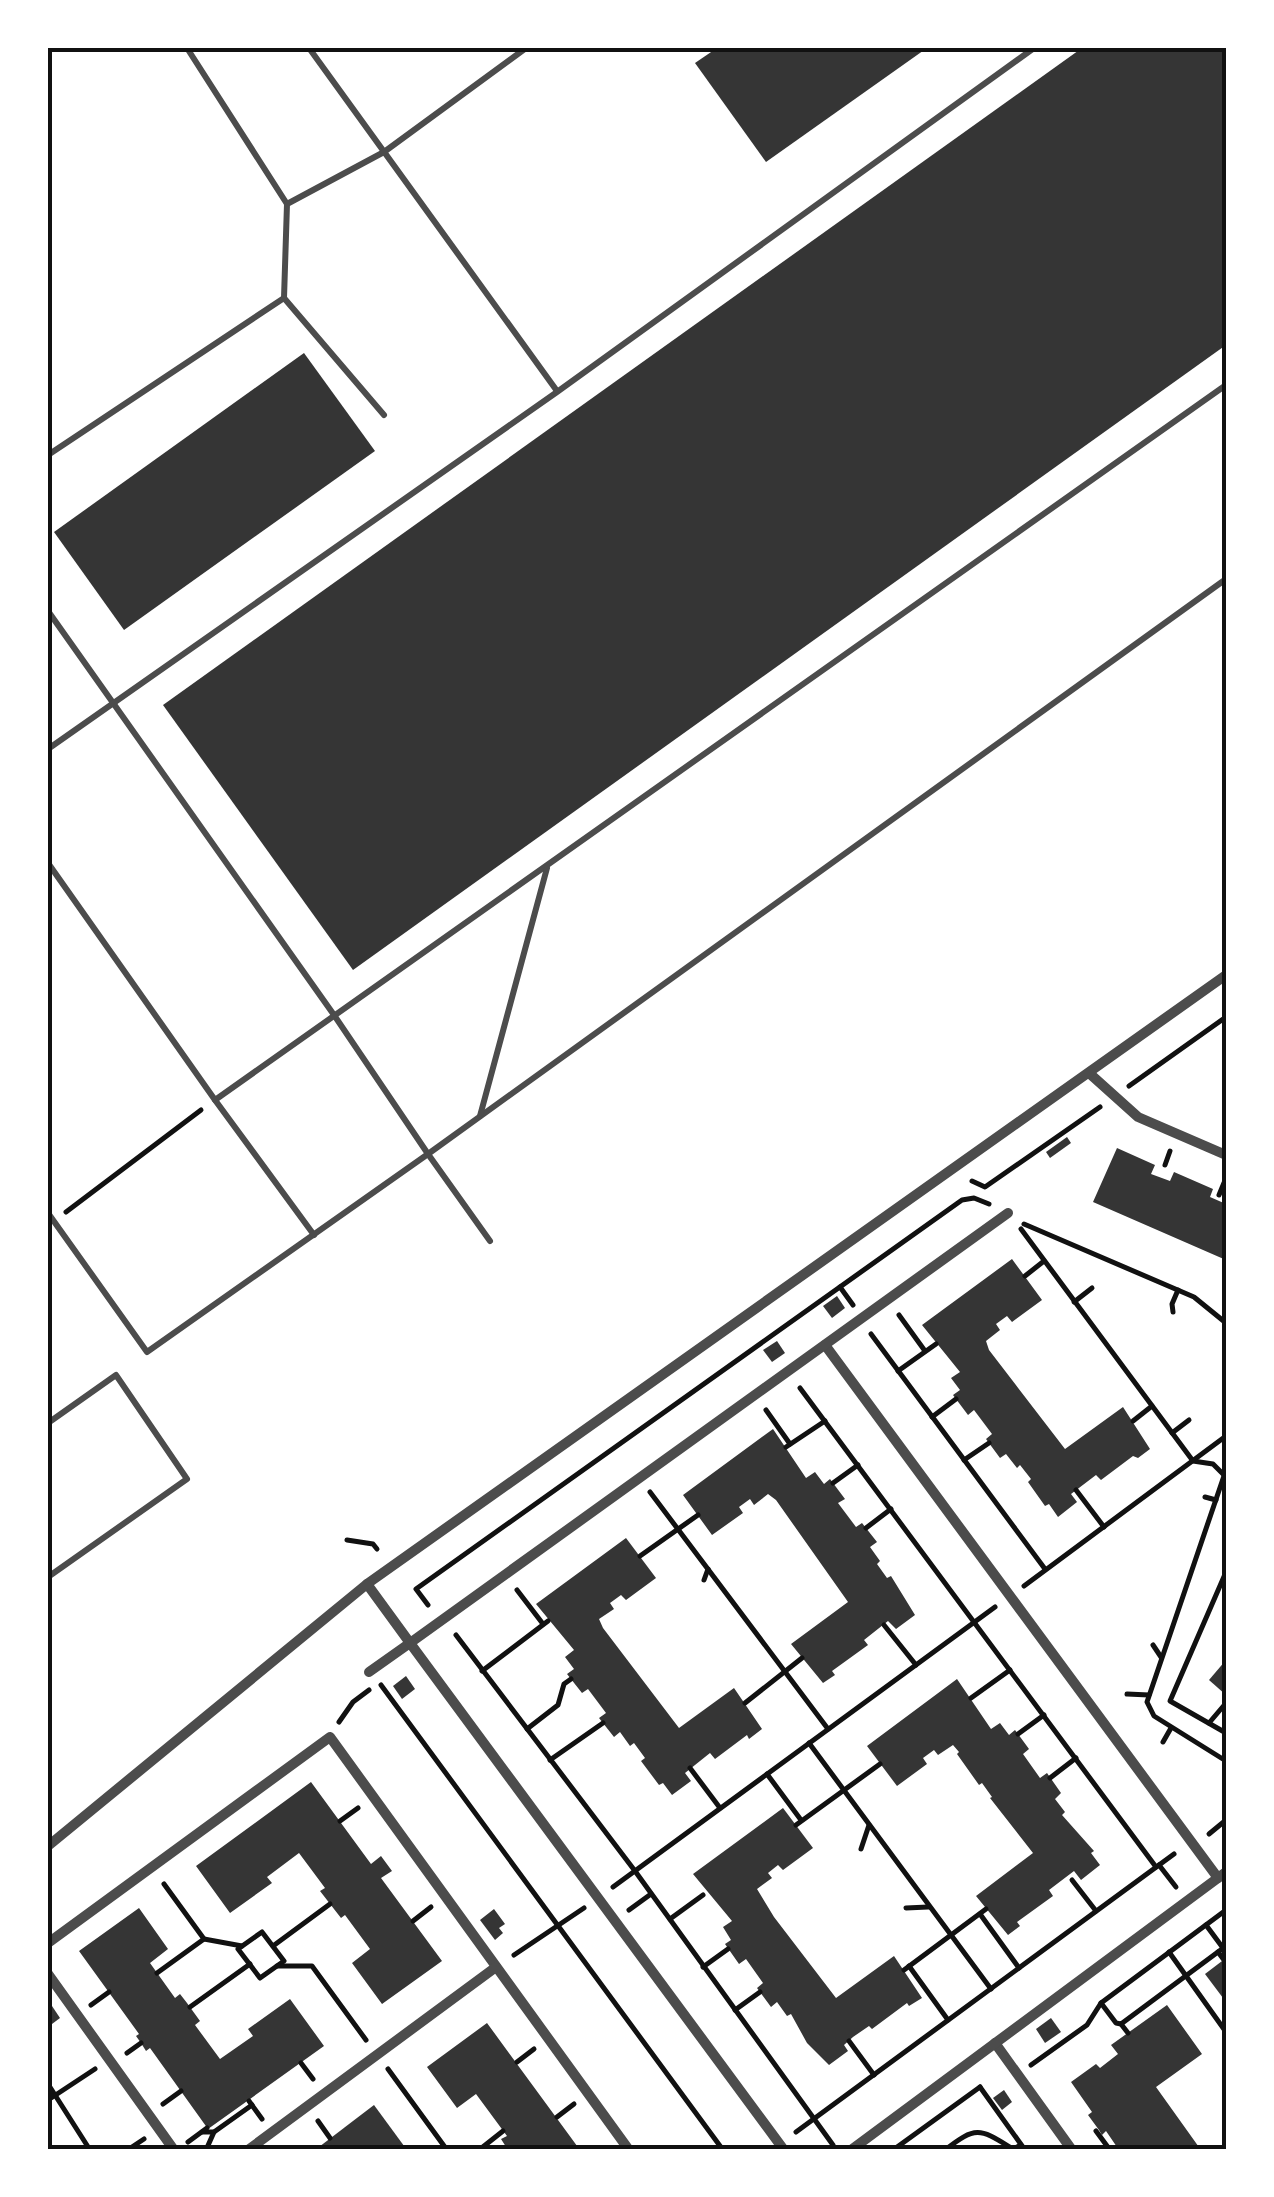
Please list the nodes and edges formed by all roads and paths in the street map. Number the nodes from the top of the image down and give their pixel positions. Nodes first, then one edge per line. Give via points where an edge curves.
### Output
1 (187, 48) edge
2 (309, 48) edge
3 (526, 48) edge
4 (1034, 48) edge
5 (384, 152) junction
6 (286, 204) junction
7 (284, 298) junction
8 (1226, 386) edge
9 (557, 392) junction
10 (384, 415) dead end
11 (48, 455) edge
12 (1226, 579) edge
13 (48, 611) edge
14 (112, 701) junction
15 (48, 749) edge
16 (48, 863) edge
17 (548, 864) junction
18 (1226, 975) edge
19 (334, 1015) junction
20 (1226, 1017) edge
21 (1089, 1073) junction
22 (1115, 1097) junction
23 (215, 1100) junction
24 (1090, 1114) dead end
25 (480, 1118) junction
26 (1171, 1148) dead end
27 (428, 1154) junction
28 (1226, 1154) edge
29 (1164, 1165) dead end
30 (1226, 1178) edge
31 (1220, 1194) dead end
32 (48, 1213) edge
33 (1008, 1213) junction
34 (53, 1221) junction
35 (1024, 1224) junction
36 (314, 1235) junction
37 (490, 1241) dead end
38 (1044, 1261) junction
39 (1024, 1276) dead end
40 (840, 1287) junction
41 (1092, 1288) dead end
42 (1178, 1290) junction
43 (1074, 1302) junction
44 (855, 1307) dead end
45 (1174, 1312) dead end
46 (899, 1315) dead end
47 (1226, 1323) edge
48 (871, 1334) dead end
49 (936, 1344) dead end
50 (825, 1345) junction
51 (926, 1351) junction
52 (898, 1371) junction
53 (799, 1386) dead end
54 (956, 1399) dead end
55 (1152, 1406) junction
56 (766, 1410) dead end
57 (932, 1417) junction
58 (1189, 1420) dead end
59 (826, 1421) junction
60 (1132, 1421) dead end
61 (48, 1422) edge
62 (1172, 1433) junction
63 (1226, 1436) edge
64 (989, 1443) dead end
65 (964, 1460) junction
66 (1193, 1462) junction
67 (858, 1464) junction
68 (1226, 1470) edge
69 (1224, 1480) junction
70 (833, 1483) dead end
71 (1076, 1490) dead end
72 (650, 1492) dead end
73 (1205, 1497) dead end
74 (1216, 1500) junction
75 (891, 1509) junction
76 (698, 1515) dead end
77 (1104, 1526) junction
78 (866, 1528) dead end
79 (678, 1529) junction
80 (346, 1540) dead end
81 (376, 1549) dead end
82 (640, 1556) dead end
83 (708, 1568) junction
84 (1045, 1570) junction
85 (1226, 1572) edge
86 (48, 1578) edge
87 (704, 1580) dead end
88 (367, 1584) junction
89 (515, 1587) dead end
90 (1010, 1596) junction
91 (440, 1621) junction
92 (975, 1621) junction
93 (884, 1625) dead end
94 (454, 1632) dead end
95 (758, 1637) junction
96 (746, 1638) dead end
97 (410, 1643) junction
98 (1153, 1645) dead end
99 (1162, 1657) junction
100 (802, 1658) dead end
101 (916, 1665) junction
102 (1010, 1670) junction
103 (482, 1671) junction
104 (369, 1672) dead end
105 (784, 1672) junction
106 (571, 1679) dead end
107 (1127, 1694) dead end
108 (1148, 1694) junction
109 (971, 1698) dead end
110 (744, 1703) dead end
111 (1226, 1703) edge
112 (1044, 1715) junction
113 (603, 1723) dead end
114 (1209, 1723) junction
115 (527, 1728) junction
116 (1172, 1728) junction
117 (828, 1730) junction
118 (1226, 1733) edge
119 (1018, 1734) dead end
120 (330, 1737) junction
121 (1162, 1742) dead end
122 (809, 1744) junction
123 (1076, 1758) junction
124 (550, 1760) junction
125 (1226, 1761) edge
126 (880, 1764) dead end
127 (690, 1768) dead end
128 (767, 1774) junction
129 (1050, 1778) dead end
130 (844, 1791) junction
131 (720, 1808) junction
132 (870, 1826) junction
133 (1192, 1844) junction
134 (48, 1846) edge
135 (862, 1849) dead end
136 (152, 1867) junction
137 (1156, 1867) junction
138 (635, 1871) junction
139 (1222, 1875) edge
140 (1072, 1880) dead end
141 (609, 1890) dead end
142 (703, 1895) dead end
143 (330, 1904) dead end
144 (587, 1906) dead end
145 (930, 1907) junction
146 (906, 1908) dead end
147 (1226, 1910) edge
148 (1096, 1911) junction
149 (670, 1920) junction
150 (1206, 1925) junction
151 (559, 1927) junction
152 (951, 1936) junction
153 (204, 1939) junction
154 (48, 1943) edge
155 (242, 1946) junction
156 (273, 1946) junction
157 (728, 1949) dead end
158 (1223, 1949) edge
159 (1168, 1952) junction
160 (1224, 1960) edge
161 (250, 1964) junction
162 (496, 1966) junction
163 (703, 1967) junction
164 (1019, 1968) junction
165 (157, 1973) dead end
166 (48, 1974) edge
167 (1186, 1975) junction
168 (991, 1989) junction
169 (760, 1992) dead end
170 (1100, 2002) junction
171 (190, 2008) dead end
172 (735, 2010) junction
173 (948, 2020) junction
174 (1120, 2024) junction
175 (1226, 2032) edge
176 (1128, 2034) dead end
177 (849, 2041) dead end
178 (995, 2043) junction
179 (109, 2060) junction
180 (1032, 2064) dead end
181 (964, 2066) junction
182 (874, 2075) junction
183 (48, 2084) edge
184 (980, 2087) junction
185 (996, 2090) dead end
186 (54, 2095) junction
187 (987, 2097) junction
188 (48, 2100) edge
189 (252, 2105) dead end
190 (814, 2119) junction
191 (503, 2131) dead end
192 (202, 2132) dead end
193 (214, 2132) junction
194 (791, 2136) dead end
195 (1089, 2137) dead end
196 (834, 2147) edge
197 (1023, 2147) edge
198 (90, 2150) edge
199 (174, 2150) edge
200 (206, 2150) edge
201 (248, 2150) edge
202 (479, 2150) edge
203 (629, 2150) edge
204 (723, 2150) edge
205 (784, 2150) edge
206 (851, 2150) edge
207 (893, 2150) edge
208 (945, 2150) edge
209 (1072, 2150) edge
210 (1110, 2150) edge

1 - 6 lane
2 - 5 lane
3 - 5 lane
4 - 9 lane
5 - 6 lane
5 - 9 lane
6 - 7 lane
7 - 10 lane
7 - 11 lane
8 - 17 lane
9 - 14 lane
12 - 25 lane
13 - 14 lane
14 - 15 lane
14 - 19 lane
16 - 23 lane
17 - 19 lane
17 - 25 lane
18 - 21 street
19 - 23 lane
19 - 27 lane
20 - 22 path
21 - 22 street
21 - 88 street
22 - 24 path
22 - 28 street via 1138,1117
23 - 34 path
23 - 36 lane
25 - 27 lane
26 - 29 path
27 - 36 lane
27 - 37 lane
30 - 31 path
32 - 34 lane
33 - 35 path
33 - 40 path via 967,1197
33 - 50 street
34 - 36 lane via 147,1352
35 - 38 path via 1019,1228
35 - 42 path
38 - 39 path
38 - 43 path
40 - 44 path
40 - 91 path via 416,1589
41 - 43 path
42 - 45 path
42 - 47 path
43 - 55 path
46 - 51 path
48 - 52 path
49 - 51 path
50 - 90 street
50 - 91 street
51 - 52 path
52 - 57 path
53 - 59 path
54 - 57 path
55 - 60 path
55 - 62 path
56 - 59 path via 788,1446
57 - 65 path
58 - 62 path
59 - 67 path
61 - 86 lane via 116,1375 187,1479
62 - 66 path
63 - 66 path
64 - 65 path
65 - 84 path
66 - 69 path via 1217,1466
66 - 77 path
67 - 70 path
67 - 75 path
68 - 69 path
69 - 74 path
71 - 77 path
72 - 79 path
73 - 74 path
74 - 99 path
75 - 78 path
75 - 92 path
76 - 79 path
77 - 84 path
79 - 82 path
79 - 83 path
80 - 81 path
83 - 87 path
83 - 95 path
84 - 90 path
85 - 114 path via 1170,1702
88 - 97 street
88 - 134 street
89 - 103 path via 546,1623
90 - 92 path
90 - 133 street
91 - 97 street
92 - 101 path
92 - 102 path
93 - 101 path
94 - 103 path
95 - 96 path
95 - 105 path
97 - 104 street
97 - 205 street
98 - 99 path
99 - 108 path
100 - 105 path
101 - 117 path
102 - 109 path
102 - 112 path
103 - 115 path
105 - 110 path
105 - 117 path
106 - 115 path via 558,1705
107 - 108 path
108 - 116 path via 1149,1709
111 - 114 path
112 - 119 path
112 - 123 path
113 - 124 path
114 - 118 path
115 - 124 path
116 - 121 path
116 - 125 path
117 - 122 path
120 - 136 street
120 - 151 path via 354,1702 377,1685
120 - 162 street
122 - 128 path
122 - 130 path
123 - 129 path
123 - 137 path
124 - 138 path
126 - 130 path
127 - 131 path
128 - 130 path via 798,1823
128 - 131 path
130 - 132 path
131 - 138 path
132 - 135 path
132 - 145 path
133 - 137 path
133 - 139 street
136 - 153 path
136 - 154 street
137 - 148 path
138 - 141 path
138 - 149 path
139 - 178 street
140 - 148 path
142 - 149 path
143 - 156 path
144 - 151 path
145 - 146 path
145 - 152 path
147 - 150 path
148 - 164 path
149 - 163 path
150 - 158 path
150 - 159 path
151 - 162 path
151 - 204 path
152 - 164 path via 983,1912
152 - 168 path
152 - 173 path via 906,1968
153 - 155 path
153 - 165 path
155 - 156 path via 262,1932
155 - 161 path
156 - 161 path via 284,1960 260,1978
157 - 163 path
158 - 160 path
158 - 167 path
159 - 167 path
159 - 170 path
161 - 171 path
162 - 201 street
162 - 203 street
163 - 172 path
164 - 168 path
166 - 179 street
167 - 174 path
167 - 175 path
168 - 173 path
169 - 172 path
170 - 174 path
170 - 180 path via 1094,2019
172 - 190 path
173 - 182 path
174 - 176 path
177 - 182 path
178 - 181 street
178 - 209 street
179 - 186 path
179 - 199 street
181 - 184 path
181 - 206 street
182 - 190 path
183 - 186 path
184 - 187 path
184 - 207 path
185 - 187 path
186 - 188 path
186 - 198 path
187 - 197 path
189 - 193 path
190 - 194 path
190 - 196 path
191 - 202 path
192 - 193 path
193 - 200 path
195 - 210 path via 1098,2130
197 - 208 path via 1012,2150 976,2130

